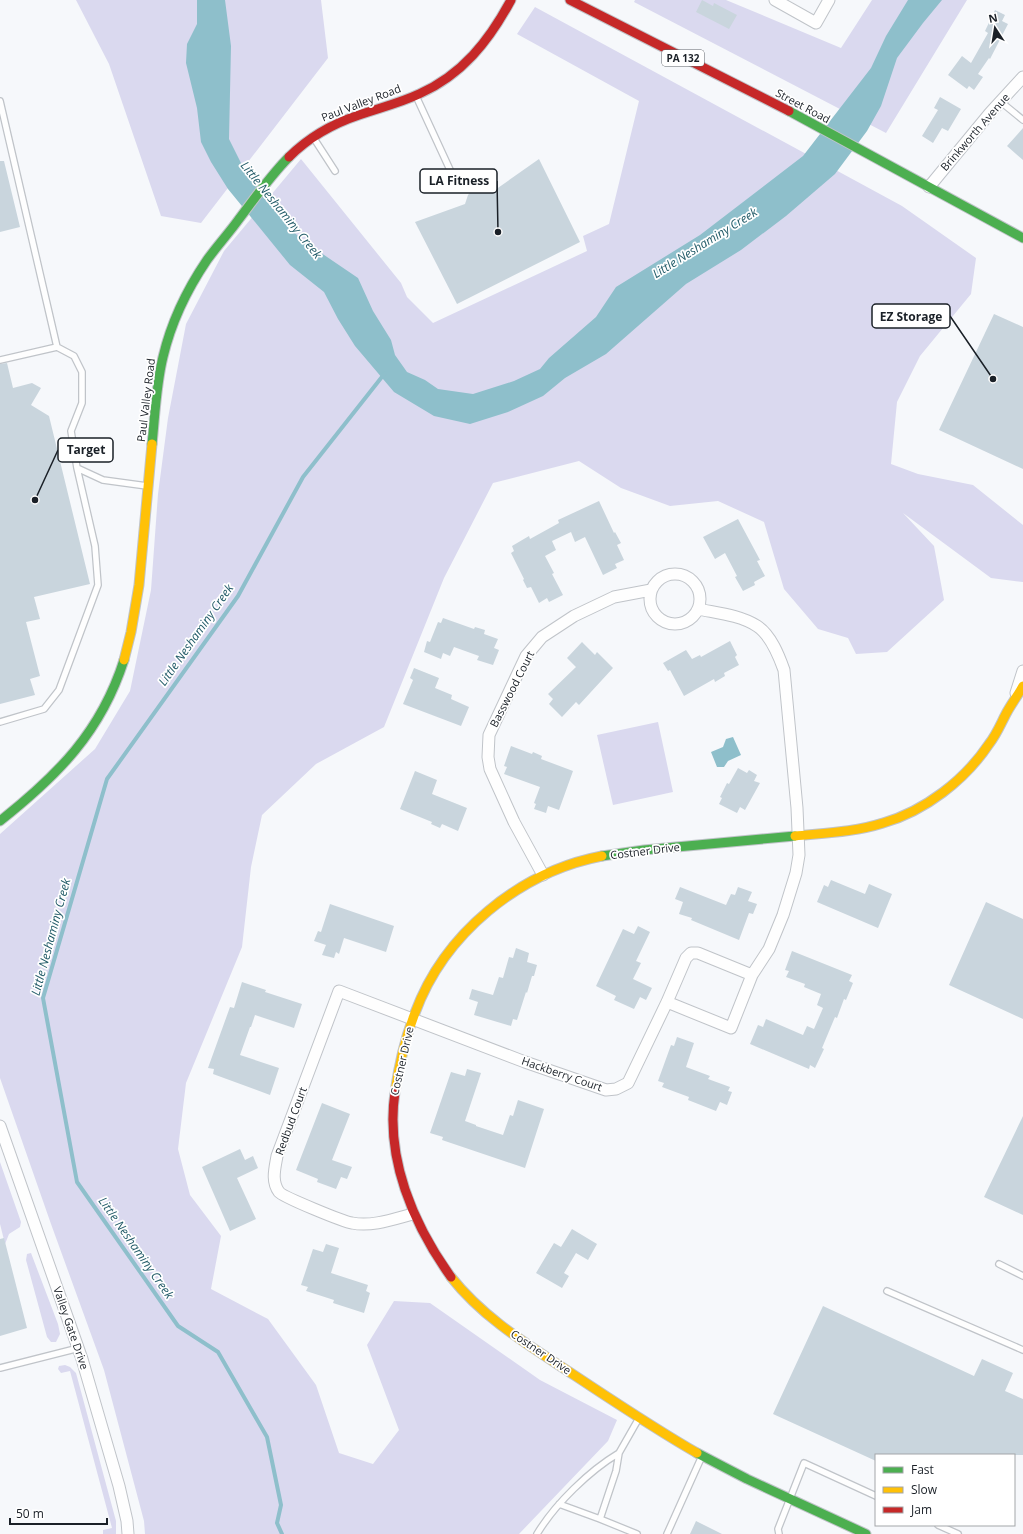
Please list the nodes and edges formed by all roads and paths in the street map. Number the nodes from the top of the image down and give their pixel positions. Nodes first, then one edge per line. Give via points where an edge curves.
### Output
1 (511, 0) edge
2 (570, 0) edge
3 (775, 0) edge
4 (829, 0) edge
5 (1023, 77) edge
6 (416, 96) junction
7 (0, 101) edge
8 (1000, 102) junction
9 (1023, 120) edge
10 (313, 137) junction
11 (335, 171) dead end
12 (457, 185) dead end
13 (929, 187) junction
14 (1023, 238) edge
15 (56, 347) junction
16 (0, 360) edge
17 (77, 468) junction
18 (148, 486) junction
19 (651, 590) junction
20 (698, 609) junction
21 (1023, 671) edge
22 (1023, 686) edge
23 (1012, 703) junction
24 (0, 722) edge
25 (0, 821) edge
26 (798, 836) junction
27 (543, 875) junction
28 (752, 975) junction
29 (667, 1002) junction
30 (412, 1020) junction
31 (0, 1126) edge
32 (413, 1214) junction
33 (999, 1264) dead end
34 (1023, 1276) edge
35 (887, 1291) dead end
36 (78, 1348) junction
37 (1023, 1350) edge
38 (0, 1368) edge
39 (639, 1418) junction
40 (619, 1453) junction
41 (702, 1455) junction
42 (875, 1496) edge
43 (790, 1499) junction
44 (559, 1504) junction
45 (600, 1519) junction
46 (940, 1526) edge
47 (854, 1532) edge
48 (128, 1534) edge
49 (537, 1534) edge
50 (637, 1534) edge
51 (667, 1534) edge
52 (779, 1534) edge
53 (866, 1534) edge
54 (958, 1534) edge

1 - 6 street, Paul Valley Road via 501,21 462,68 437,86
2 - 13 street, Street Road / PA 132 via 796,115
3 - 4 street via 816,23
5 - 8 street, Brinkworth Avenue
6 - 10 street, Paul Valley Road via 330,126
6 - 12 lane
7 - 15 lane
8 - 9 lane
8 - 13 street, Brinkworth Avenue
10 - 11 lane
10 - 18 street, Paul Valley Road via 282,164 231,230 194,282 178,314 161,370
13 - 14 street, Street Road / PA 132
15 - 16 lane
15 - 17 lane via 74,356 82,372 82,403 71,431
17 - 18 lane via 103,480
17 - 24 lane via 95,546 98,586 58,690 44,709
18 - 25 street, Paul Valley Road via 140,580 132,631 110,697 98,720 63,766
19 - 20 street via 649,601 652,611 660,620 670,624 681,623 691,618
19 - 20 street via 658,580 668,575 679,574 689,578 697,587 700,598
19 - 27 street, Basswood Court via 614,596 574,616 542,637 526,656 489,735 490,769 514,822
20 - 26 street via 735,617 758,626 779,654 784,670
21 - 23 street, Costner Drive
22 - 23 street, Costner Drive
23 - 26 street, Costner Drive via 993,740 961,777 918,808 876,825
26 - 27 street, Costner Drive via 630,851 582,861
26 - 28 street via 799,855 796,873 785,909 769,949
27 - 30 street, Costner Drive via 513,892 460,939 435,972
28 - 29 street, Hackberry Court via 698,953 691,953 686,958
28 - 29 street via 731,1028
29 - 30 street, Hackberry Court via 628,1082 616,1089 606,1090
30 - 32 street, Costner Drive via 397,1076 393,1119 398,1164
30 - 32 street, Redbud Court via 339,991 277,1156 273,1174 280,1193 353,1224 371,1224
31 - 36 street, Valley Gate Drive
32 - 39 street, Costner Drive via 444,1267 478,1307 525,1343
33 - 34 lane
35 - 37 lane
36 - 38 lane
36 - 48 street, Valley Gate Drive via 119,1486 128,1521
39 - 40 lane
39 - 41 street, Costner Drive
40 - 44 lane via 606,1461
40 - 45 lane via 616,1471
41 - 43 street, Costner Drive
41 - 51 lane
42 - 43 lane via 804,1463
43 - 47 street, Costner Drive
43 - 52 lane via 778,1529
44 - 45 lane
44 - 49 lane
45 - 50 lane
46 - 54 lane
47 - 53 street, Costner Drive

